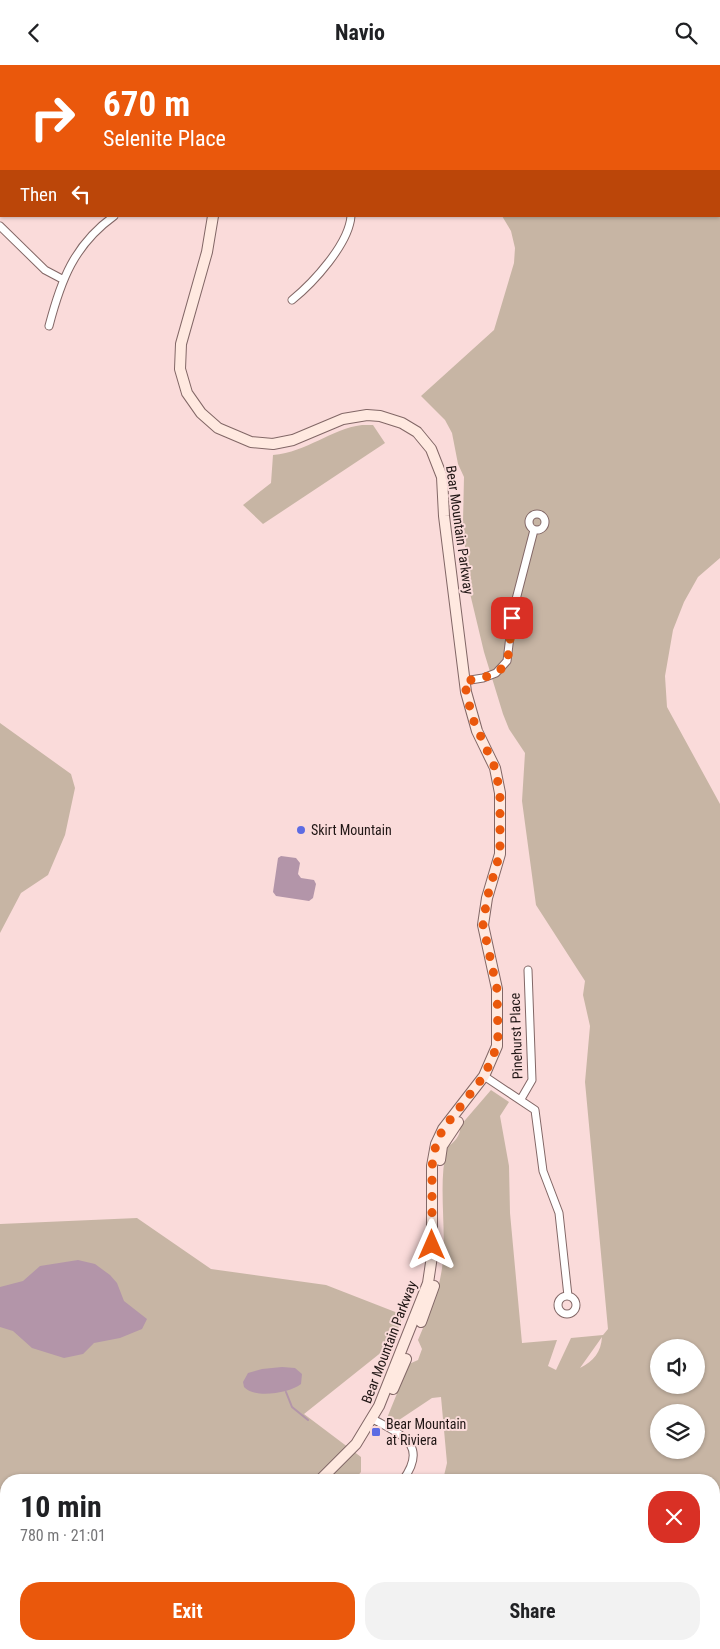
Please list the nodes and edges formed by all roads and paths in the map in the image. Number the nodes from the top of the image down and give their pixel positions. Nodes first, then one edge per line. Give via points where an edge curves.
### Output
1 (113, 217) edge
2 (351, 217) edge
3 (211, 218) edge
4 (0, 226) edge
5 (62, 279) junction
6 (292, 299) dead end
7 (49, 326) dead end
8 (534, 530) dead end
9 (464, 681) junction
10 (528, 970) dead end
11 (487, 1078) junction
12 (521, 1099) junction
13 (568, 1296) dead end
14 (376, 1421) junction
15 (326, 1474) edge
16 (335, 1474) edge
17 (407, 1474) edge

1 - 5 street via 84,244
2 - 6 street via 343,242 307,287
3 - 9 street, Bear Mountain Parkway via 209,246 181,344 180,369 187,393 201,413 218,428 251,442 284,443 343,419 367,415 402,423 424,439 436,458 442,477
4 - 5 street via 45,270
5 - 7 street
8 - 9 street via 513,611 507,661 496,673
9 - 11 street, Bear Mountain Parkway via 472,717 495,768 500,793 500,853 485,914 499,970 504,1015 503,1047
10 - 12 street, Pinehurst Place via 532,1081
11 - 12 street
11 - 14 street, Bear Mountain Parkway via 442,1146 439,1257 434,1285
12 - 13 street via 537,1114 543,1171 559,1213
14 - 15 street, Bear Mountain Parkway
14 - 16 street, Bear Mountain Parkway via 354,1457
14 - 17 street via 402,1435 411,1444 414,1457

